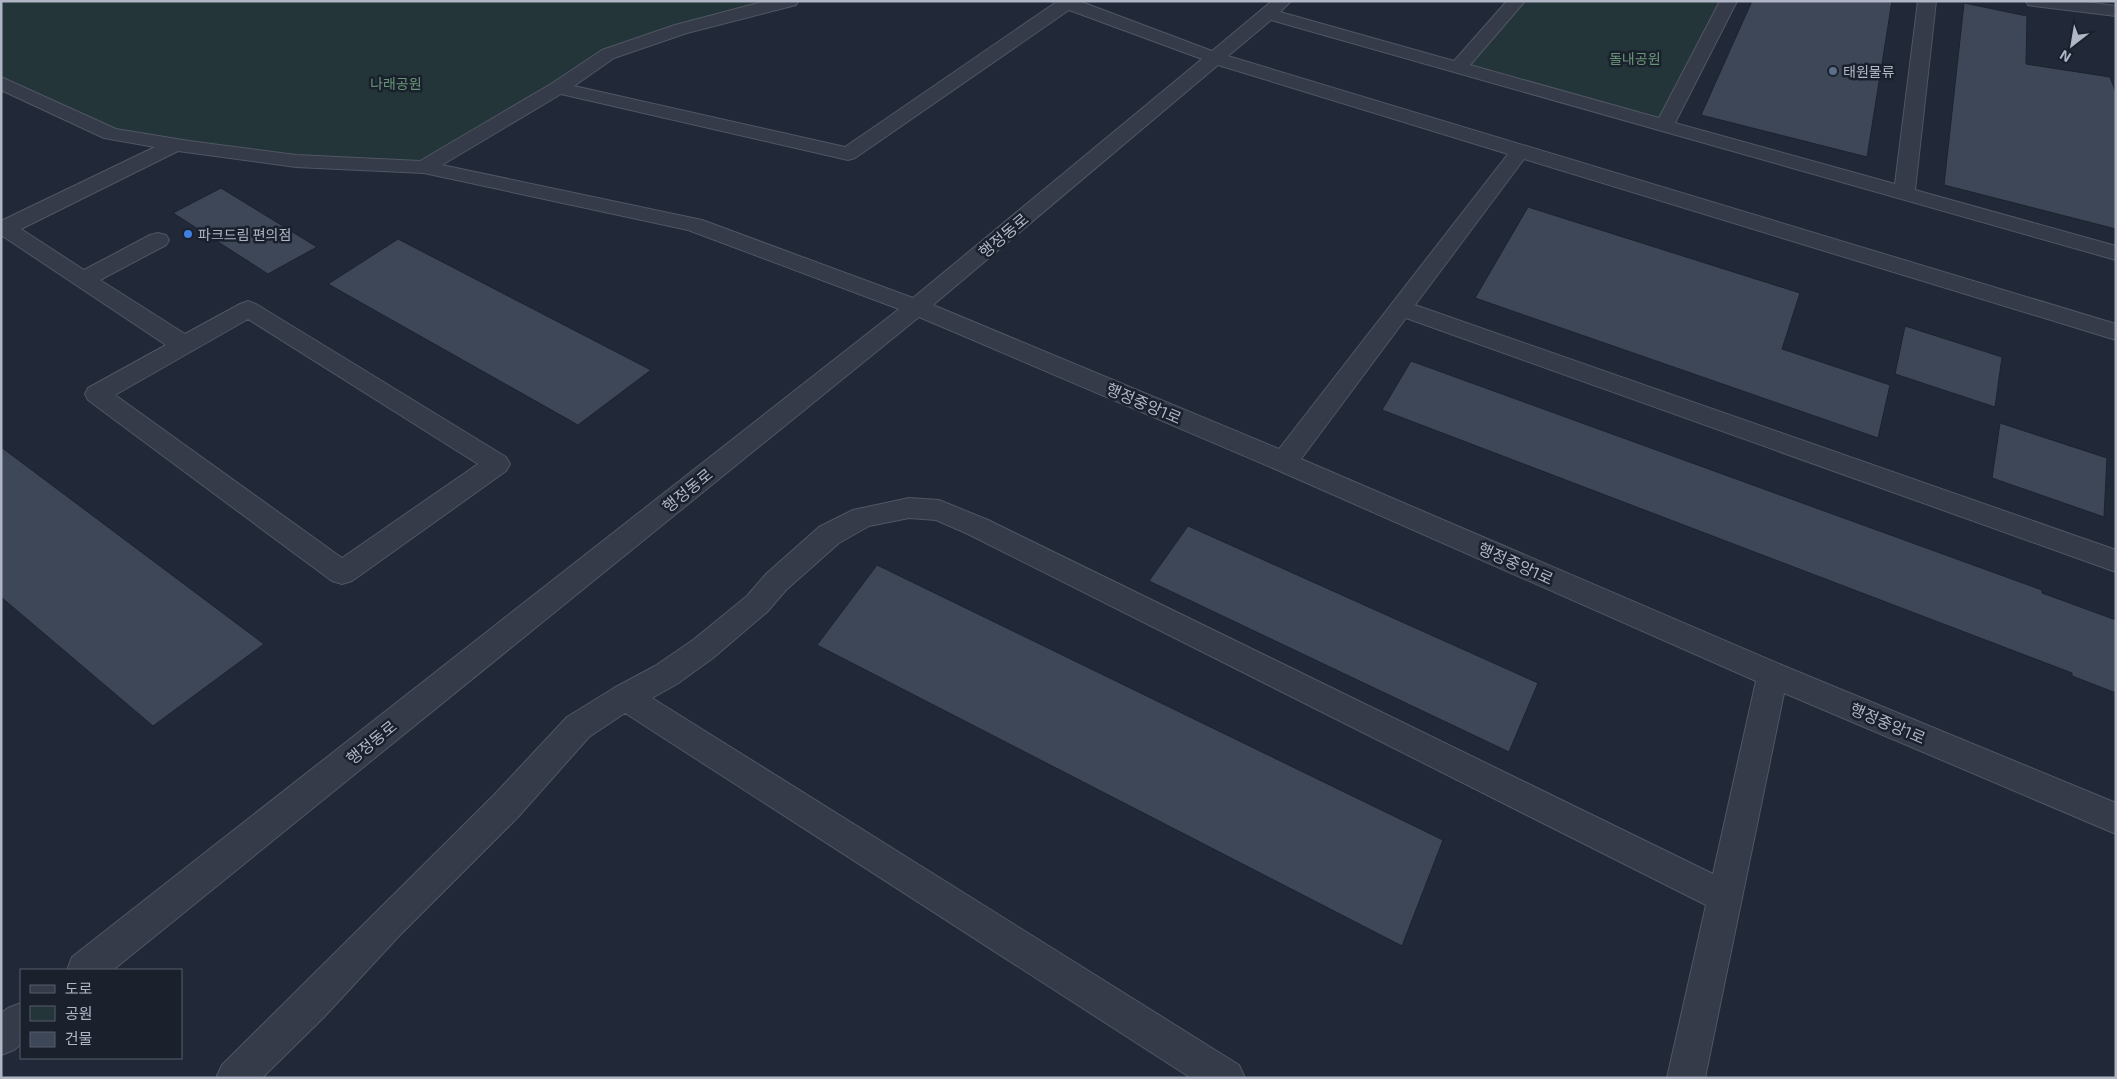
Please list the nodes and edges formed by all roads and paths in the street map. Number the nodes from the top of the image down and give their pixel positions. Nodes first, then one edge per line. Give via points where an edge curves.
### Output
1 (790, 1) edge
2 (1518, 1) edge
3 (1729, 1) edge
4 (1926, 1) edge
5 (2034, 1) edge
6 (1065, 2) edge
7 (1275, 8) edge
8 (2112, 10) edge
9 (1215, 58) junction
10 (1457, 68) junction
11 (1, 83) edge
12 (558, 88) junction
13 (1664, 126) junction
14 (175, 145) junction
15 (1520, 151) junction
16 (424, 167) junction
17 (1904, 193) junction
18 (3, 229) edge
19 (158, 240) dead end
20 (2116, 252) edge
21 (84, 279) junction
22 (916, 307) junction
23 (1401, 308) junction
24 (2116, 332) edge
25 (184, 345) junction
26 (1284, 462) junction
27 (2116, 562) edge
28 (1773, 675) junction
29 (625, 697) junction
30 (2116, 819) edge
31 (1725, 897) junction
32 (86, 969) edge
33 (20, 1022) edge
34 (1, 1037) edge
35 (234, 1078) edge
36 (1226, 1078) edge
37 (1686, 1078) edge

1 - 12 street via 681,29 608,54
2 - 10 street
3 - 13 street
4 - 17 street
5 - 8 street
6 - 9 street
6 - 12 street via 848,154
7 - 9 street, 행정동로
7 - 10 street
9 - 15 street
9 - 22 street, 행정동로
10 - 13 street
11 - 14 street, 행정중앙1로 via 111,134
12 - 16 street
13 - 17 street
14 - 16 street, 행정중앙1로 via 296,162
14 - 18 street
15 - 23 street
15 - 24 street
16 - 22 street, 행정중앙1로 via 694,225
17 - 20 street
18 - 21 street
19 - 21 street
21 - 25 street
22 - 26 street, 행정중앙1로
22 - 32 street, 행정동로
23 - 26 street
23 - 27 street
25 - 25 street via 97,394 342,573 497,464 248,309
26 - 28 street, 행정중앙1로
28 - 30 street, 행정중앙1로
28 - 31 street
29 - 31 street via 666,675 703,649 757,604 776,582 829,535 870,515 909,508 938,510 987,531
29 - 35 street via 578,727 506,806
29 - 36 street
31 - 37 street
33 - 34 street

